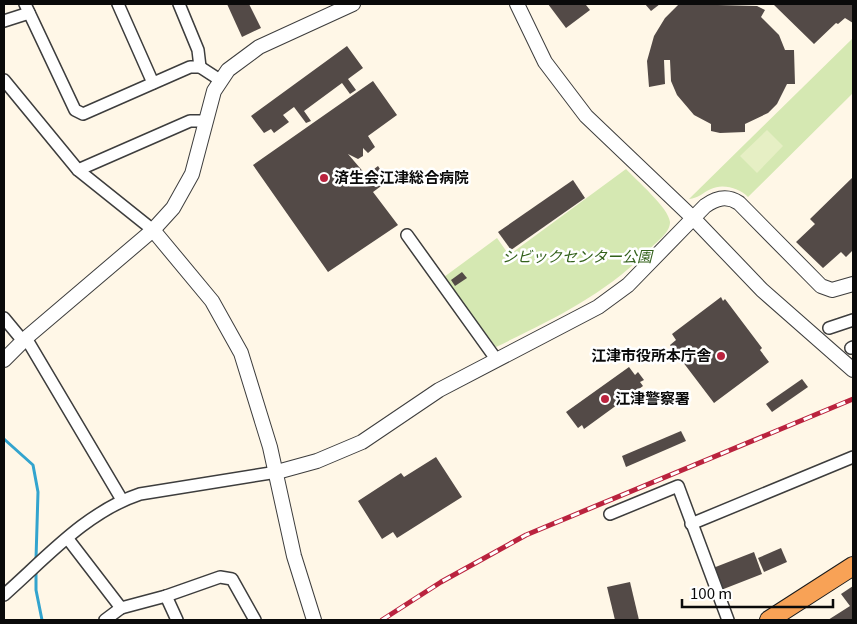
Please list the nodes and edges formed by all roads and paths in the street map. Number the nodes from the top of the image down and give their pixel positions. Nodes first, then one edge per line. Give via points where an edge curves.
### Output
1 (118, 4) edge
2 (179, 4) edge
3 (352, 4) edge
4 (516, 4) edge
5 (27, 8) edge
6 (4, 22) edge
7 (200, 67) junction
8 (4, 80) edge
9 (220, 80) junction
10 (153, 83) junction
11 (205, 121) junction
12 (78, 170) junction
13 (694, 219) junction
14 (153, 230) junction
15 (407, 235) dead end
16 (853, 284) edge
17 (4, 318) edge
18 (853, 320) edge
19 (830, 328) dead end
20 (24, 339) junction
21 (496, 358) junction
22 (4, 360) edge
23 (853, 370) edge
24 (853, 457) edge
25 (276, 472) junction
26 (122, 500) junction
27 (610, 514) dead end
28 (692, 524) junction
29 (68, 539) junction
30 (853, 566) edge
31 (4, 595) edge
32 (166, 596) junction
33 (121, 608) junction
34 (105, 620) edge
35 (177, 620) edge
36 (255, 620) edge
37 (314, 620) edge
38 (728, 620) edge
39 (769, 620) edge

1 - 10 street
2 - 7 street via 198,50
3 - 9 street via 259,47 237,61
4 - 13 street via 546,62 586,116
5 - 6 street
5 - 10 street via 75,110 83,114
7 - 9 street
7 - 10 street via 190,67
8 - 12 street
9 - 11 street
11 - 12 street via 190,121
11 - 14 street via 196,164 187,186
12 - 14 street
13 - 16 street via 713,201 735,200 821,286 832,290
13 - 21 street via 628,284 598,307
13 - 23 street via 762,290
14 - 20 street
14 - 25 street via 212,301 231,332 252,385
15 - 21 street
17 - 20 street
18 - 19 street
20 - 22 street
20 - 26 street
21 - 25 street via 439,390 362,442 317,461
24 - 28 street
25 - 26 street via 140,494
25 - 37 street via 294,556
26 - 29 street via 91,518
27 - 28 street via 678,486
28 - 38 street
29 - 31 street
29 - 33 street
30 - 39 highway
32 - 33 street
32 - 35 street
32 - 36 street via 220,577 232,579
33 - 34 street

